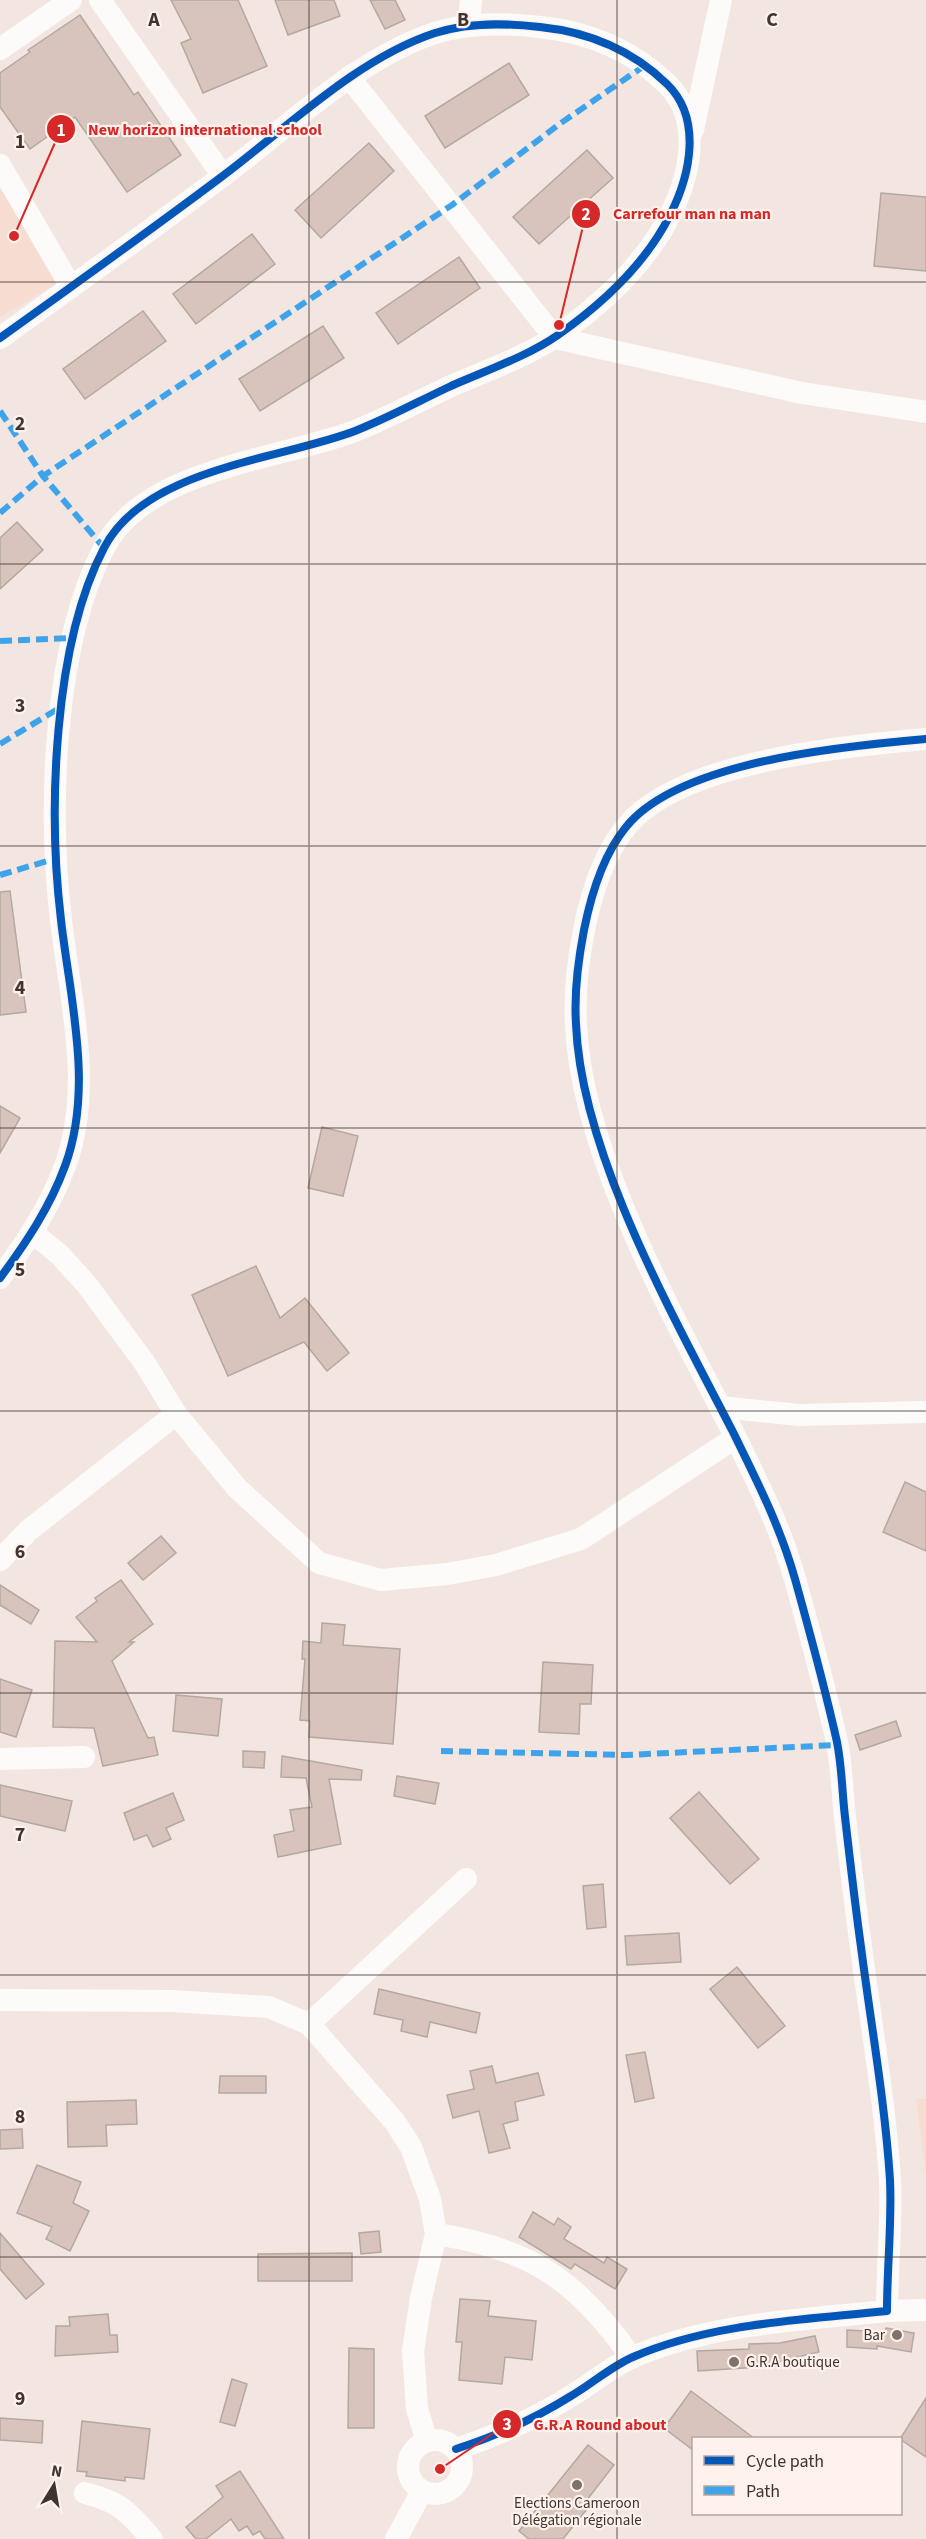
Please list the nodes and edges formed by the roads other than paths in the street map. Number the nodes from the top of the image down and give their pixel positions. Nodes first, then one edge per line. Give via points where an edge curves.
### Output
1 (71, 0) edge
2 (100, 0) edge
3 (471, 0) edge
4 (721, 0) edge
5 (470, 25) junction
6 (0, 49) edge
7 (349, 77) junction
8 (693, 130) junction
9 (0, 165) edge
10 (223, 176) junction
11 (71, 287) junction
12 (0, 338) edge
13 (555, 338) junction
14 (926, 412) edge
15 (926, 739) edge
16 (33, 1233) junction
17 (0, 1278) edge
18 (720, 1407) junction
19 (926, 1412) edge
20 (176, 1414) junction
21 (735, 1438) junction
22 (0, 1560) edge
23 (84, 1757) dead end
24 (0, 1760) edge
25 (466, 1879) dead end
26 (0, 2000) edge
27 (309, 2024) junction
28 (436, 2234) junction
29 (926, 2310) edge
30 (887, 2311) junction
31 (632, 2358) junction
32 (427, 2441) junction
33 (456, 2449) junction
34 (423, 2491) junction
35 (85, 2493) dead end
36 (152, 2539) edge
37 (396, 2539) edge

1 - 6 street
2 - 10 street
3 - 5 street
4 - 8 street
5 - 7 street via 433,33
5 - 8 street via 508,23 552,28 613,45 647,64 676,93
7 - 10 street
7 - 13 street
8 - 13 street via 684,177 670,215 624,280
9 - 11 street
10 - 11 street
11 - 12 street
13 - 14 street via 802,393
13 - 16 street via 354,431 186,482 149,501 122,521 104,548 73,638 56,769 54,859 78,1065 77,1112 66,1163
15 - 18 street via 737,767 702,777 659,799 629,823 614,845 587,915 578,960 576,1025 596,1133 647,1260
16 - 17 street
16 - 20 street via 87,1285 144,1362
18 - 19 street via 799,1415
18 - 21 street
20 - 21 street via 237,1488 319,1563 381,1580 496,1565 581,1539
20 - 22 street via 28,1531
21 - 30 street via 782,1536 837,1745 890,2181
23 - 24 street
25 - 27 street
26 - 27 street via 172,2001 269,2007
27 - 28 street via 376,2099 411,2148 430,2199
28 - 31 street via 496,2246 536,2263 608,2324
28 - 32 street via 413,2351 417,2409
29 - 30 street
30 - 31 street via 703,2336
31 - 33 street via 533,2418 489,2439
32 - 33 street via 447,2442
32 - 34 street via 410,2454 408,2464 409,2475
33 - 34 street via 461,2458 459,2479 443,2493
34 - 37 street
35 - 36 street via 115,2502

